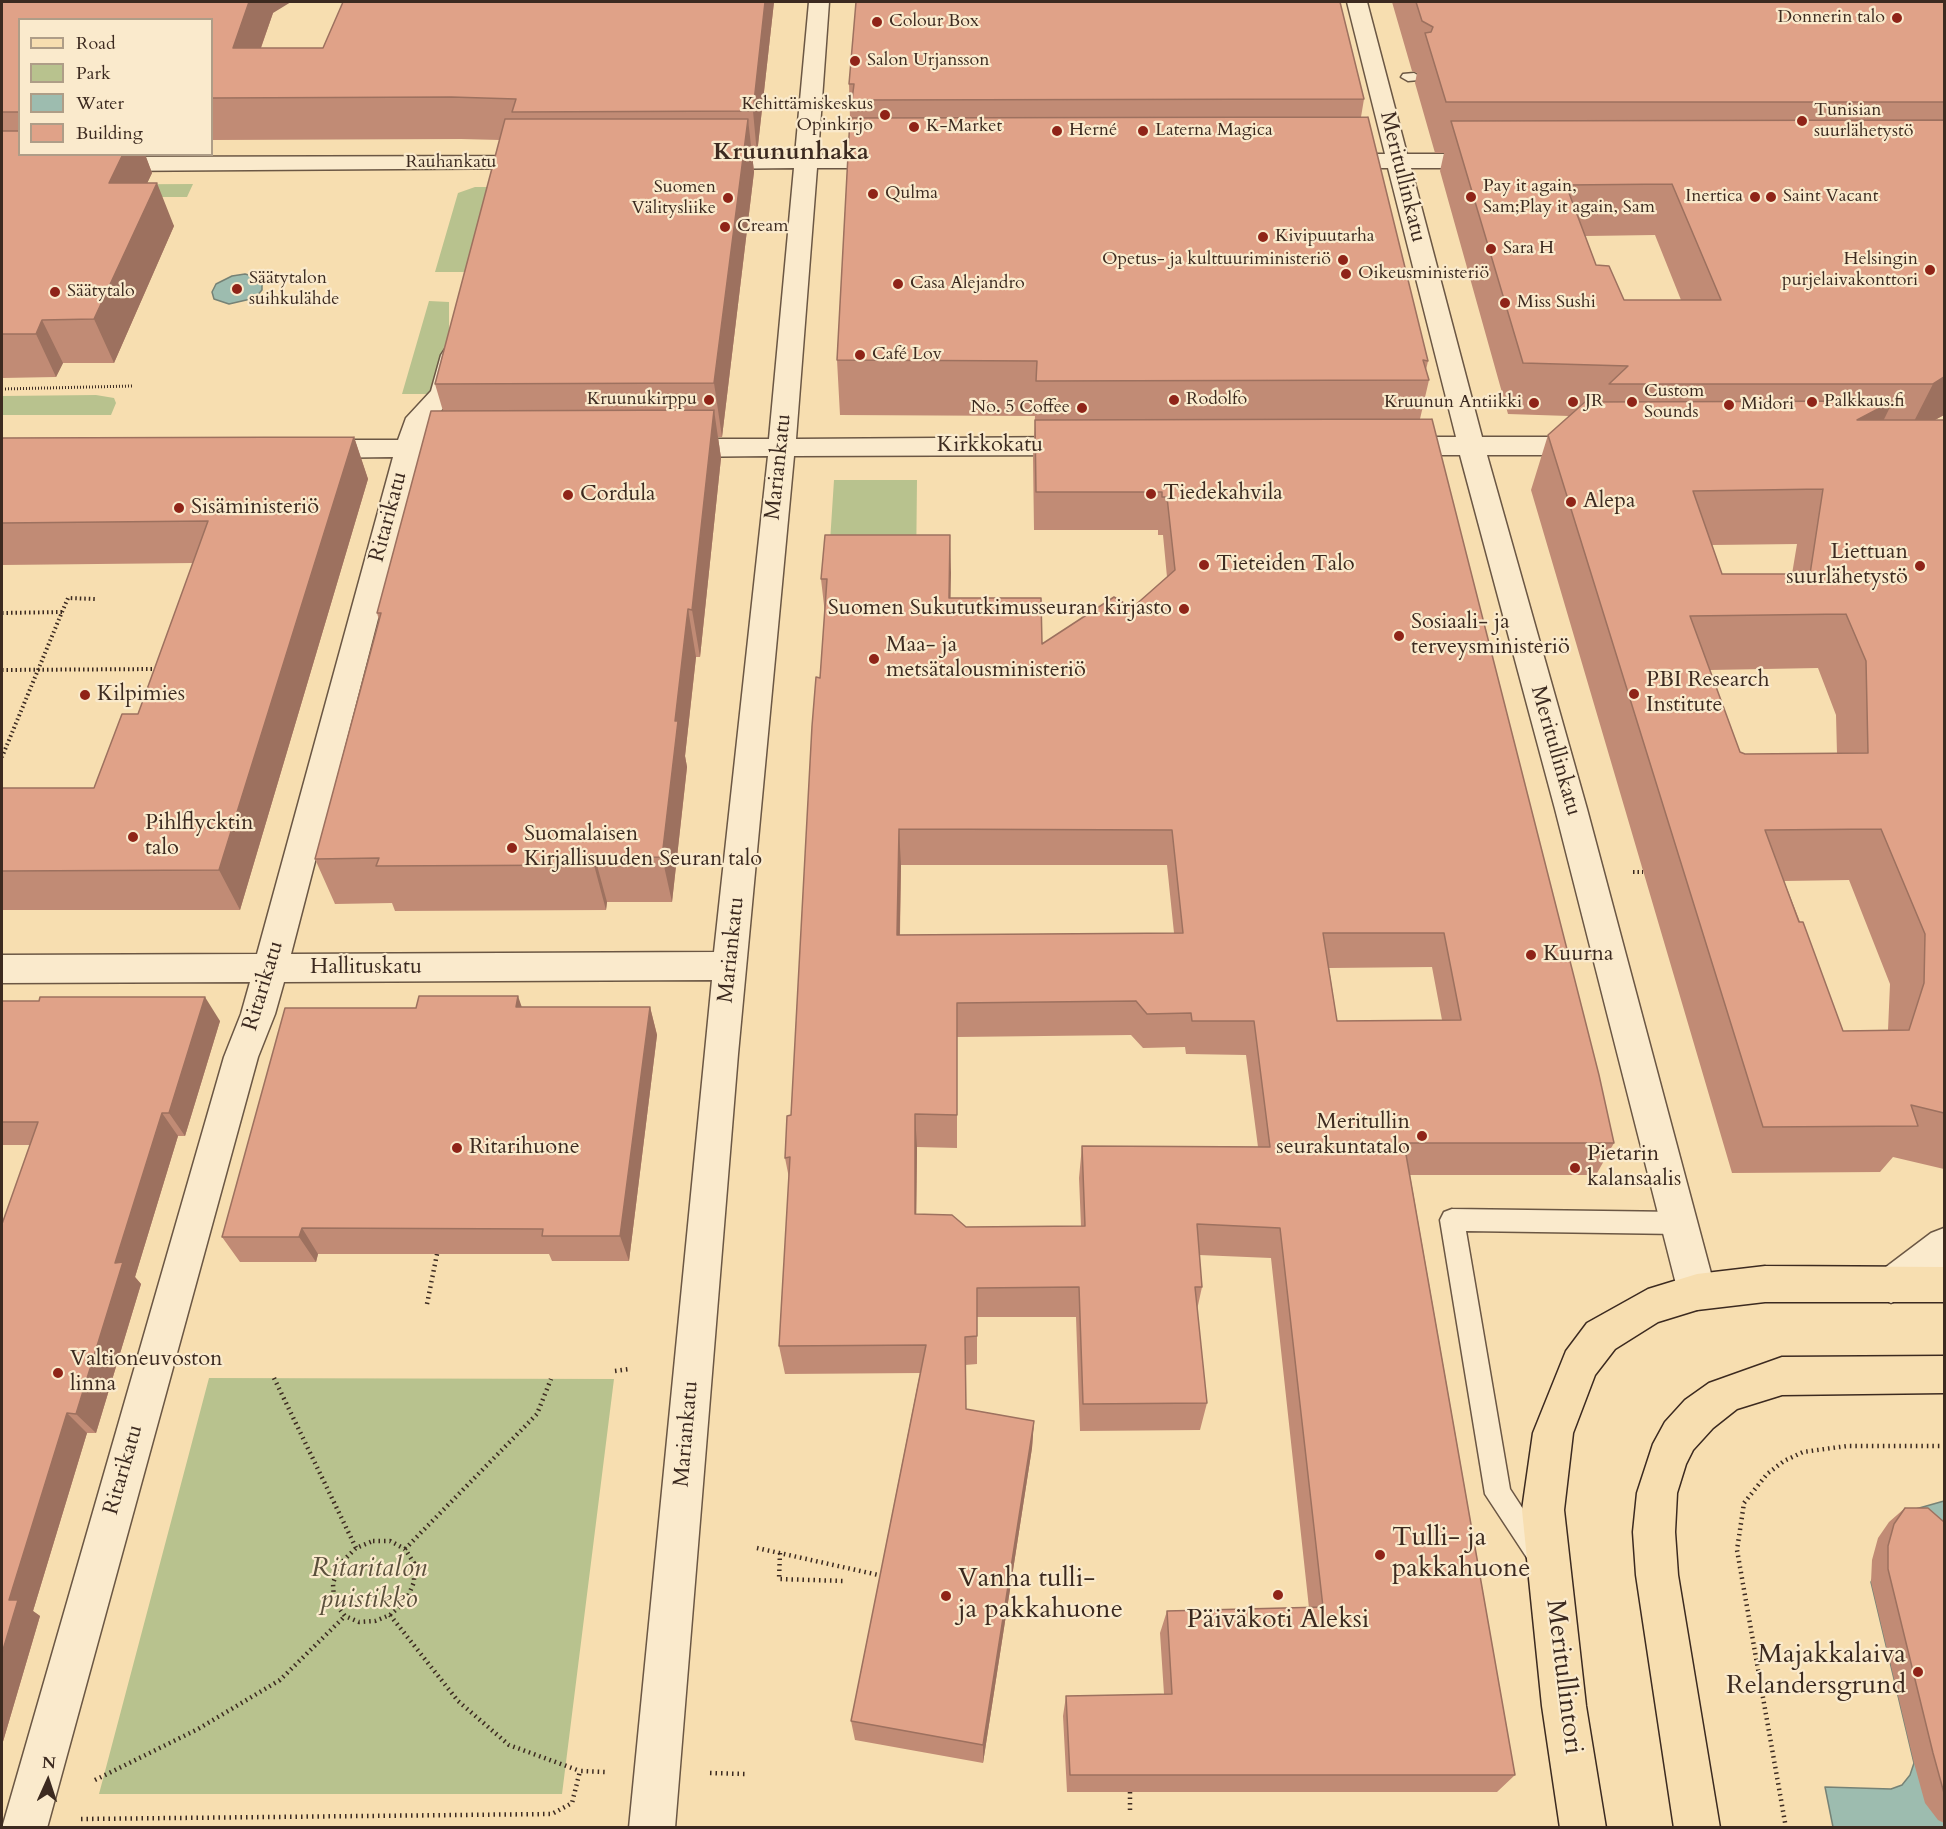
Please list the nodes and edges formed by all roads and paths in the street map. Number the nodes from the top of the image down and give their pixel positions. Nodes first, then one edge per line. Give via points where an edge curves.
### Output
1 (819, 2) edge
2 (1357, 2) edge
3 (805, 161) junction
4 (917, 161) edge
5 (1317, 161) edge
6 (1398, 161) junction
7 (1511, 161) edge
8 (685, 162) edge
9 (488, 163) junction
10 (557, 163) edge
11 (80, 164) edge
12 (501, 186) edge
13 (459, 336) edge
14 (133, 386) dead end
15 (2, 389) edge
16 (1098, 446) edge
17 (1369, 446) edge
18 (1471, 446) junction
19 (1613, 446) edge
20 (782, 447) junction
21 (408, 448) junction
22 (496, 448) edge
23 (646, 448) edge
24 (284, 449) edge
25 (95, 599) dead end
26 (62, 612) junction
27 (2, 613) edge
28 (38, 669) junction
29 (169, 669) edge
30 (2, 670) edge
31 (2, 757) edge
32 (730, 966) junction
33 (2, 969) edge
34 (270, 969) junction
35 (1679, 1223) junction
36 (1944, 1245) edge
37 (438, 1254) edge
38 (1892, 1285) junction
39 (1944, 1285) edge
40 (1697, 1292) junction
41 (427, 1304) dead end
42 (630, 1369) dead end
43 (615, 1371) dead end
44 (1944, 1375) edge
45 (274, 1378) dead end
46 (551, 1379) dead end
47 (1944, 1446) edge
48 (356, 1548) junction
49 (757, 1548) dead end
50 (405, 1549) junction
51 (780, 1553) junction
52 (1549, 1567) junction
53 (887, 1577) edge
54 (843, 1581) dead end
55 (390, 1615) junction
56 (345, 1616) junction
57 (580, 1771) junction
58 (658, 1773) junction
59 (745, 1774) dead end
60 (95, 1780) dead end
61 (1130, 1792) edge
62 (1130, 1811) edge
63 (25, 1822) edge
64 (652, 1827) edge
65 (1583, 1827) edge
66 (1697, 1827) edge
67 (1786, 1827) edge

1 - 3 street, Mariankatu
2 - 6 street, Meritullinkatu
3 - 4 street
3 - 8 street
3 - 20 street, Mariankatu
5 - 6 street
6 - 7 street
6 - 18 street, Meritullinkatu
9 - 10 street, Rauhankatu
9 - 11 street, Rauhankatu
9 - 12 street via 483,180
13 - 21 street, Ritarikatu via 443,393 415,424
14 - 15 path
16 - 20 street, Kirkkokatu
17 - 18 street
18 - 19 street
18 - 35 street, Meritullinkatu via 1572,809
20 - 23 street, Kirkkokatu
20 - 32 street, Mariankatu
21 - 22 street
21 - 24 street
21 - 34 street, Ritarikatu
25 - 26 path via 68,598
26 - 27 path
26 - 28 path
28 - 29 path
28 - 30 path
28 - 31 path
32 - 34 street, Hallituskatu
32 - 58 street, Mariankatu
33 - 34 street, Hallituskatu
34 - 63 street, Ritarikatu via 238,1068
35 - 40 street, Meritullinkatu
35 - 52 lane via 1452,1220 1498,1494
36 - 38 street
37 - 41 path
38 - 39 main road, Meritullintori
38 - 40 main road, Meritullintori via 1765,1284
40 - 52 main road, Meritullintori via 1648,1307 1601,1336 1580,1364 1552,1433 1543,1510
42 - 43 path
44 - 66 main road via 1782,1376 1723,1396 1679,1436 1667,1458 1657,1493 1654,1532 1657,1575
45 - 48 path
46 - 50 path via 537,1414
47 - 67 path via 1847,1446 1803,1452 1767,1474 1744,1503 1737,1550
48 - 50 path via 373,1541 390,1541
48 - 56 path via 341,1563 333,1583 334,1602
49 - 51 path
50 - 55 path via 414,1563 414,1582 406,1601
51 - 53 path
51 - 54 path via 779,1579
52 - 65 main road, Meritullintori via 1564,1706
55 - 56 path via 359,1622
55 - 57 path via 458,1701 509,1744
56 - 60 path via 280,1680 198,1730
57 - 58 path
57 - 63 path via 572,1803 552,1814
58 - 59 path
58 - 64 street, Mariankatu
61 - 62 path

